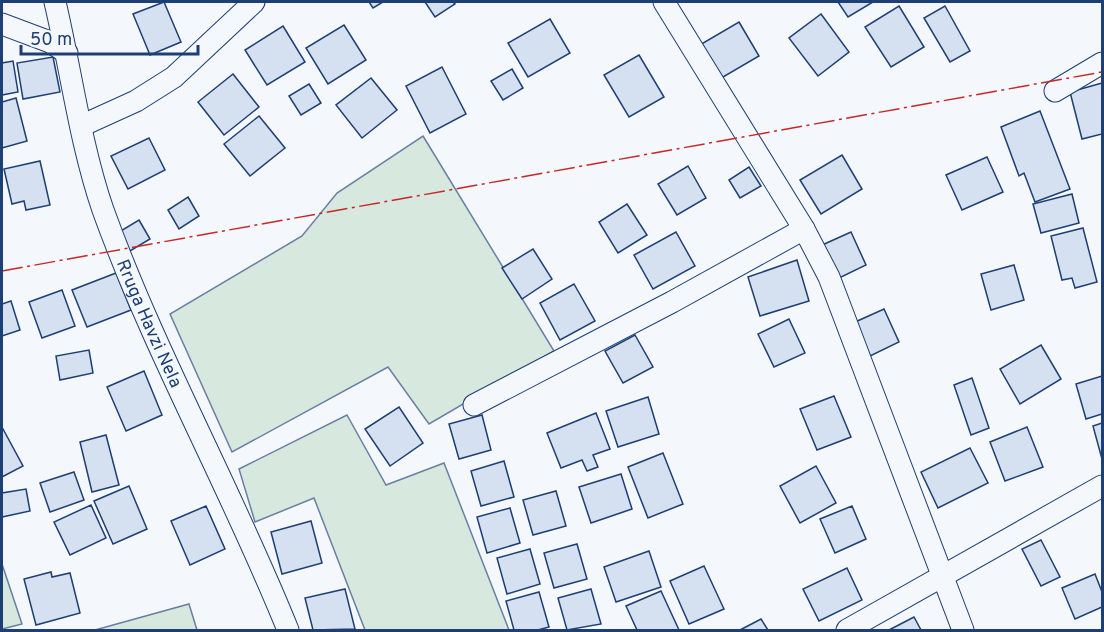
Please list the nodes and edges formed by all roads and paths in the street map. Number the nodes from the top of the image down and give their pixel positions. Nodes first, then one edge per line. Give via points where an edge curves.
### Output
1 (55, 2) edge
2 (254, 2) edge
3 (664, 2) edge
4 (2, 24) edge
5 (67, 53) junction
6 (1102, 63) edge
7 (1055, 91) dead end
8 (81, 126) junction
9 (804, 229) junction
10 (474, 405) dead end
11 (1102, 486) edge
12 (943, 578) junction
13 (288, 630) edge
14 (848, 630) edge
15 (963, 630) edge

1 - 5 street, Rruga Havzi Nela
2 - 8 street via 174,77 136,101
3 - 9 street
4 - 5 street via 50,42
5 - 8 street, Rruga Havzi Nela
6 - 7 street
8 - 13 street, Rruga Havzi Nela via 102,207 147,322 263,568
9 - 10 street
9 - 12 street via 829,277
11 - 12 street
12 - 14 street
12 - 15 street

